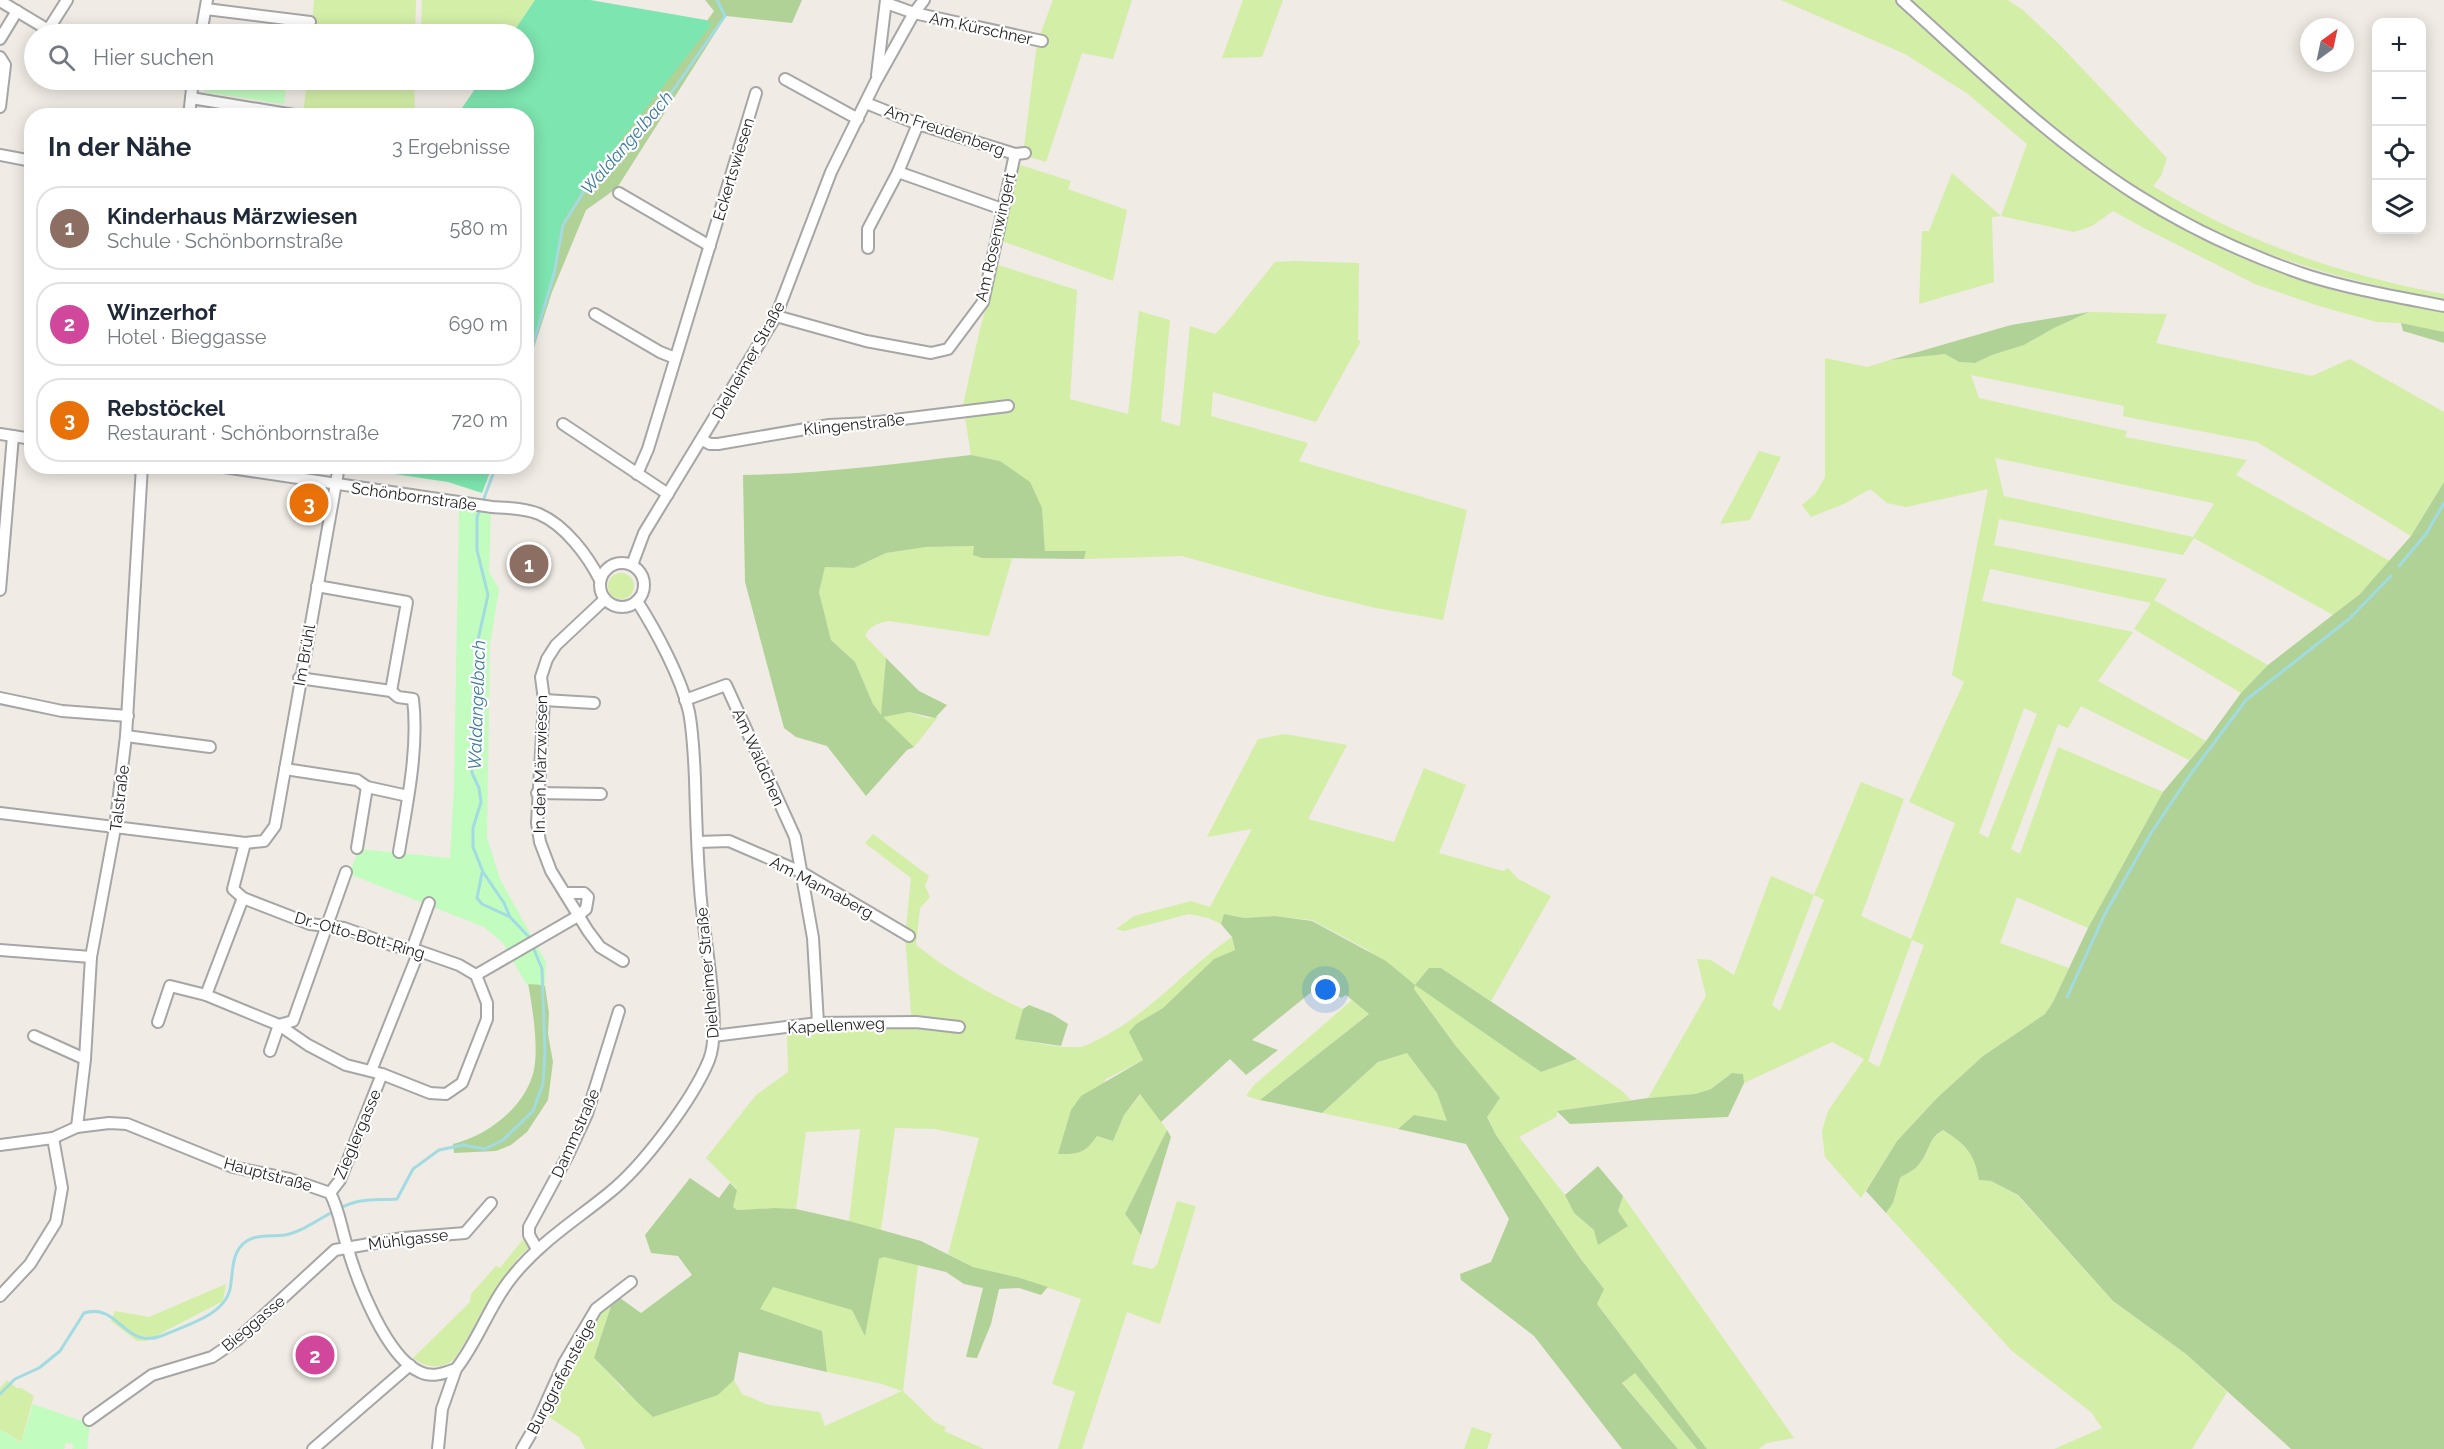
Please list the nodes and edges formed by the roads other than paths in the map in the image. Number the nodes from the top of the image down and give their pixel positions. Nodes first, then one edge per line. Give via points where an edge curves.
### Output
1 (68, 0) edge
2 (924, 0) edge
3 (1902, 0) edge
4 (0, 1) edge
5 (886, 1) edge
6 (206, 4) edge
7 (17, 11) junction
8 (914, 13) junction
9 (310, 22) dead end
10 (39, 24) edge
11 (56, 24) edge
12 (203, 24) edge
13 (0, 39) edge
14 (1042, 41) dead end
15 (0, 57) edge
16 (785, 79) dead end
17 (876, 81) junction
18 (191, 90) edge
19 (756, 93) dead end
20 (191, 98) junction
21 (866, 103) junction
22 (0, 106) edge
23 (190, 108) edge
24 (252, 108) edge
25 (858, 119) junction
26 (918, 124) junction
27 (1020, 153) joint
28 (0, 155) edge
29 (24, 160) edge
30 (898, 172) junction
31 (619, 193) dead end
32 (1002, 209) junction
33 (710, 246) junction
34 (868, 248) dead end
35 (2444, 306) edge
36 (595, 314) dead end
37 (776, 315) junction
38 (675, 358) junction
39 (1008, 406) dead end
40 (563, 424) dead end
41 (0, 434) edge
42 (13, 436) junction
43 (24, 438) edge
44 (702, 440) junction
45 (142, 474) edge
46 (290, 474) edge
47 (337, 474) edge
48 (637, 474) junction
49 (335, 484) junction
50 (668, 494) junction
51 (592, 564) junction
52 (632, 565) junction
53 (609, 566) junction
54 (600, 580) junction
55 (317, 586) junction
56 (0, 590) edge
57 (605, 599) junction
58 (637, 601) junction
59 (299, 678) junction
60 (391, 691) junction
61 (0, 698) edge
62 (544, 700) junction
63 (685, 700) junction
64 (594, 703) dead end
65 (128, 716) junction
66 (126, 736) junction
67 (210, 747) dead end
68 (285, 769) junction
69 (367, 787) junction
70 (537, 793) junction
71 (601, 794) dead end
72 (408, 796) junction
73 (0, 813) edge
74 (116, 828) junction
75 (698, 842) junction
76 (245, 843) junction
77 (357, 848) dead end
78 (399, 852) dead end
79 (346, 872) dead end
80 (801, 872) junction
81 (566, 893) junction
82 (243, 898) junction
83 (429, 903) dead end
84 (579, 916) junction
85 (326, 925) junction
86 (909, 936) dead end
87 (0, 950) edge
88 (415, 950) junction
89 (91, 957) junction
90 (623, 961) dead end
91 (476, 975) junction
92 (206, 994) junction
93 (619, 1011) dead end
94 (158, 1022) dead end
95 (818, 1023) junction
96 (279, 1025) junction
97 (959, 1027) dead end
98 (34, 1036) dead end
99 (713, 1036) junction
100 (270, 1051) dead end
101 (85, 1059) junction
102 (371, 1071) junction
103 (382, 1074) junction
104 (77, 1127) junction
105 (53, 1138) junction
106 (0, 1145) edge
107 (332, 1196) junction
108 (491, 1203) dead end
109 (347, 1247) junction
110 (537, 1249) junction
111 (631, 1282) dead end
112 (0, 1296) edge
113 (410, 1365) junction
114 (456, 1369) junction
115 (89, 1420) dead end
116 (313, 1449) edge
117 (438, 1449) edge
118 (522, 1449) edge

1 - 11 street
2 - 8 street
3 - 35 street via 2056,135 2137,195 2193,228 2307,275
4 - 7 street
5 - 8 street, Am Kürschner
5 - 17 street
6 - 9 street
6 - 12 street
7 - 10 street
7 - 13 street
8 - 14 street, Am Kürschner
8 - 17 street
15 - 22 street via 5,65
16 - 25 street
17 - 21 street, Dielheimer Straße
18 - 20 street
19 - 33 street, Eckertswiesen
20 - 23 street
20 - 24 street
21 - 25 street, Dielheimer Straße
21 - 26 street, Am Freudenberg
25 - 37 street, Dielheimer Straße via 831,172
26 - 27 street, Am Freudenberg
26 - 30 street
27 - 32 street, Am Rosenwingert
28 - 29 street
30 - 32 street
30 - 34 street via 868,229
31 - 33 street
32 - 37 street, Am Rosenwingert via 983,302 948,349 931,353 866,341
33 - 38 street, Eckertswiesen
36 - 38 street
37 - 44 street, Dielheimer Straße
38 - 48 street, Eckertswiesen
39 - 44 street, Klingenstraße via 829,425 718,444
40 - 48 street
41 - 42 street
42 - 43 street
42 - 56 street
44 - 50 street, Dielheimer Straße
45 - 65 street, Talstraße
46 - 49 street, Schönbornstraße
47 - 49 street, Im Brühl
48 - 50 street
49 - 51 street, Schönbornstraße via 540,514 557,526
49 - 55 street, Im Brühl
50 - 52 street, Dielheimer Straße via 644,533
51 - 53 street
51 - 54 street, Schönbornstraße
52 - 53 street via 620,562
52 - 58 street via 643,578 642,594
53 - 54 street
54 - 57 street
55 - 59 street, Im Brühl
55 - 60 street via 407,602
57 - 58 street via 615,606
57 - 62 street, In den Märzwiesen via 563,636 547,659 541,677
58 - 63 street, Dielheimer Straße via 665,651
59 - 60 street
59 - 68 street, Im Brühl
60 - 72 street via 398,697 413,699
61 - 65 street via 62,711
62 - 64 street
62 - 70 street, In den Märzwiesen
63 - 75 street, Dielheimer Straße via 694,760
63 - 80 street, Am Wäldchen via 726,685 795,837
65 - 66 street, Talstraße
66 - 67 street
66 - 74 street, Talstraße
68 - 69 street via 357,780
68 - 76 street, Im Brühl via 274,826 264,841
69 - 72 street
69 - 77 street
70 - 71 street
70 - 81 street, In den Märzwiesen via 540,842 551,871
72 - 78 street
73 - 74 street
74 - 76 street
74 - 89 street, Talstraße
75 - 80 street, Am Mannaberg via 729,841
75 - 99 street, Dielheimer Straße
76 - 82 street via 233,889
79 - 85 street
80 - 86 street, Am Mannaberg
80 - 95 street via 813,938
81 - 84 street, In den Märzwiesen
81 - 84 street via 584,893 588,897 586,909
82 - 85 street, Dr.-Otto-Bott-Ring via 310,924
82 - 92 street
83 - 88 street
84 - 90 street, In den Märzwiesen via 600,947
84 - 91 street
85 - 88 street, Dr.-Otto-Bott-Ring
85 - 96 street via 293,1021
87 - 89 street
88 - 91 street, Dr.-Otto-Bott-Ring
88 - 102 street
89 - 101 street, Talstraße
91 - 103 street via 488,1003 487,1019 462,1083 438,1095
92 - 94 street via 170,986
92 - 96 street
93 - 110 street, Dammstraße via 587,1114 529,1227
95 - 97 street, Kapellenweg via 916,1022
95 - 99 street, Kapellenweg
96 - 100 street
96 - 102 street via 346,1065
98 - 101 street
99 - 110 street, Dielheimer Straße via 714,1047 705,1070 686,1103 650,1150 612,1191
101 - 104 street, Talstraße
102 - 103 street
103 - 107 street, Zieglergasse
104 - 105 street, Hauptstraße
104 - 107 street, Hauptstraße via 127,1124 233,1167 290,1179
105 - 106 street, Hauptstraße
105 - 112 street via 62,1188 56,1222 30,1264
107 - 109 street, Hauptstraße
108 - 109 street, Mühlgasse via 465,1233
109 - 113 street, Hauptstraße via 384,1333
109 - 115 street, Bieggasse via 335,1250 237,1340 212,1357 152,1375
110 - 114 street, Dielheimer Straße via 511,1277
111 - 118 street, Burggrafensteige via 596,1309
113 - 114 street via 427,1374 445,1374
113 - 116 street
114 - 117 street, Dielheimer Straße via 442,1409

